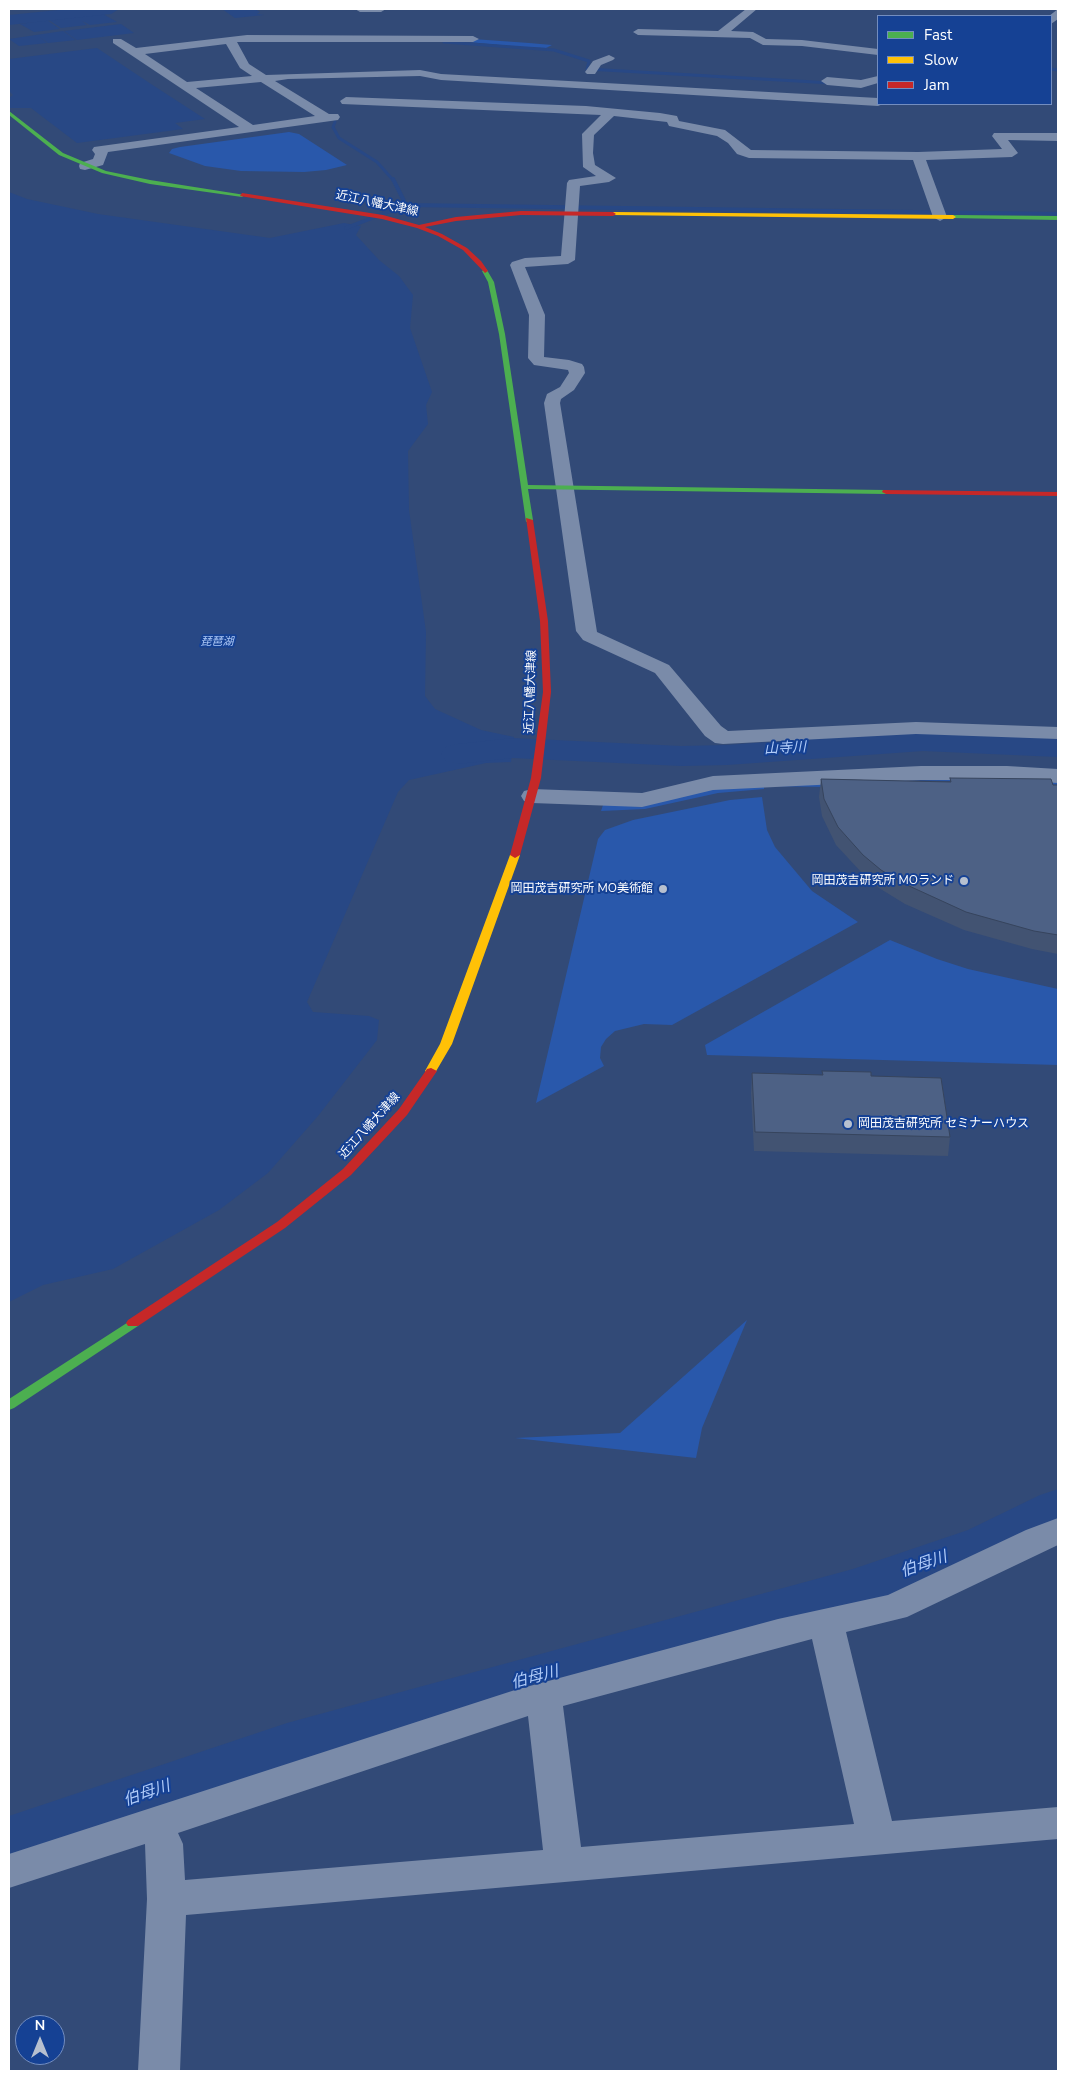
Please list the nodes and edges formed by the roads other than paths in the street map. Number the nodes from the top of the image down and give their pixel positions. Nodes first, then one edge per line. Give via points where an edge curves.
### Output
1 (360, 9) edge
2 (381, 9) edge
3 (752, 9) edge
4 (638, 32) dead end
5 (722, 34) junction
6 (473, 39) dead end
7 (117, 40) dead end
8 (229, 40) junction
9 (134, 52) junction
10 (877, 52) edge
11 (609, 58) dead end
12 (361, 64) dead end
13 (591, 72) dead end
14 (260, 78) junction
15 (877, 79) edge
16 (818, 81) dead end
17 (187, 85) junction
18 (349, 86) junction
19 (877, 102) edge
20 (612, 112) junction
21 (9, 113) edge
22 (327, 118) junction
23 (250, 128) junction
24 (1058, 136) edge
25 (918, 156) junction
26 (86, 166) junction
27 (570, 210) junction
28 (939, 214) junction
29 (1058, 218) edge
30 (419, 227) junction
31 (524, 487) junction
32 (565, 487) junction
33 (1058, 494) edge
34 (1058, 732) edge
35 (1058, 776) edge
36 (532, 796) junction
37 (9, 1405) edge
38 (1058, 1531) edge
39 (826, 1622) junction
40 (544, 1697) junction
41 (1058, 1823) edge
42 (154, 1826) junction
43 (877, 1839) junction
44 (564, 1865) junction
45 (9, 1871) edge
46 (167, 1899) junction
47 (159, 2071) edge

1 - 2 street
3 - 5 street
4 - 5 street
5 - 10 street via 753,35 760,43 802,43
6 - 8 street via 361,43
7 - 9 street
8 - 9 street
8 - 14 street via 244,66
9 - 17 street
11 - 13 street via 597,63
12 - 18 street via 346,66
14 - 17 street
14 - 18 street
14 - 22 street
15 - 16 street via 861,84
17 - 23 street
18 - 19 street via 441,77
18 - 20 street
18 - 22 street via 347,114
20 - 25 street via 673,119 673,123 721,133 749,154
20 - 27 street via 588,134 587,153 589,166 609,178 574,183
21 - 26 main road, 近江八幡大津線 via 61,154
22 - 23 street
23 - 26 street via 98,150 102,153 98,162
24 - 25 street via 998,136 1012,153
25 - 28 street
26 - 30 main road, 近江八幡大津線 via 150,182 377,216
27 - 28 main road
27 - 30 main road via 486,215
27 - 32 street via 568,260 517,265 537,315 536,358 540,362 576,367 566,390 553,397 552,403
28 - 29 main road
30 - 31 main road, 近江八幡大津線 via 472,255 486,269 498,310
31 - 32 main road
31 - 36 main road, 近江八幡大津線 via 547,650 543,735
32 - 33 main road
32 - 34 street via 586,631 608,646 662,669 713,731 723,738 916,728
35 - 36 street via 921,773 712,782 642,800
36 - 37 main road, 近江八幡大津線 via 513,863 446,1044 403,1112 347,1172 282,1225
38 - 39 street via 895,1607
39 - 40 street
39 - 43 street
40 - 42 street
40 - 44 street
41 - 43 street
42 - 45 street
42 - 46 street via 164,1844
43 - 44 street
44 - 46 street
46 - 47 street

